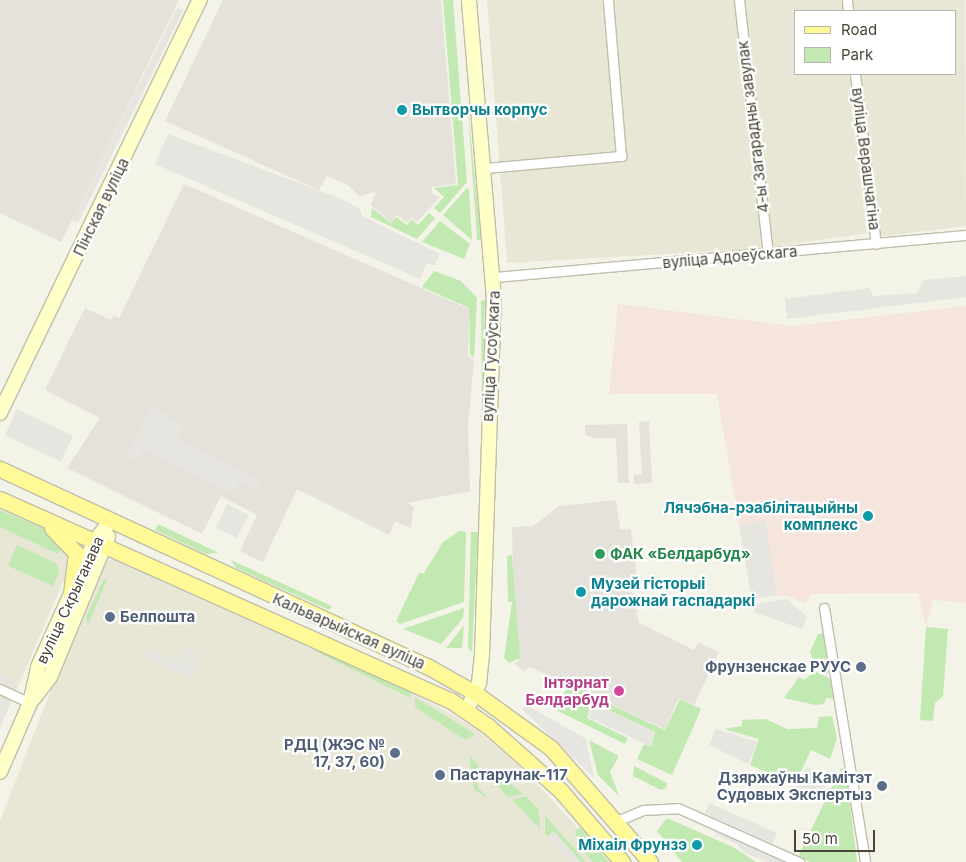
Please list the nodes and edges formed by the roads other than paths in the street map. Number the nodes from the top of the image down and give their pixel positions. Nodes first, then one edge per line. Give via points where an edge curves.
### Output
1 (200, 0) edge
2 (469, 0) edge
3 (608, 0) edge
4 (738, 0) edge
5 (855, 75) edge
6 (484, 168) junction
7 (966, 236) edge
8 (876, 244) junction
9 (768, 254) junction
10 (494, 277) junction
11 (2, 408) edge
12 (0, 469) edge
13 (0, 499) edge
14 (39, 517) junction
15 (110, 520) junction
16 (101, 543) junction
17 (71, 594) junction
18 (824, 608) dead end
19 (0, 688) edge
20 (475, 693) junction
21 (30, 703) junction
22 (467, 710) junction
23 (0, 772) edge
24 (618, 821) junction
25 (601, 836) junction
26 (622, 862) edge
27 (650, 862) edge
28 (799, 862) edge
29 (865, 862) edge

1 - 11 street, Пінская вуліца
2 - 6 street, вуліца Гусоўскага
3 - 6 street via 621,156
4 - 9 street, 4-ы Загарадны завулак
5 - 8 street, вуліца Верашчагіна
6 - 10 street, вуліца Гусоўскага
7 - 8 street, вуліца Адоеўскага
8 - 9 street, вуліца Адоеўскага
9 - 10 street, вуліца Адоеўскага
10 - 20 street, вуліца Гусоўскага via 482,654
12 - 15 main road, Кальварыйская вуліца
13 - 14 main road, Кальварыйская вуліца
14 - 16 main road, Кальварыйская вуліца
14 - 17 main road via 76,553
15 - 16 street, вуліца Скрыганава
15 - 20 main road, Кальварыйская вуліца via 428,666
16 - 17 street, вуліца Скрыганава
16 - 21 street, вуліца Скрыганава via 50,677
16 - 22 main road, Кальварыйская вуліца
17 - 21 street, вуліца Скрыганава via 38,667
18 - 29 street via 847,732
19 - 21 street
20 - 22 street, вуліца Гусоўскага
20 - 24 main road, Кальварыйская вуліца via 551,748
21 - 23 street, вуліца Скрыганава
22 - 25 main road, Кальварыйская вуліца via 561,791
24 - 25 main road
24 - 27 main road, Кальварыйская вуліца
24 - 28 street via 644,810 678,808
25 - 26 main road, Кальварыйская вуліца

